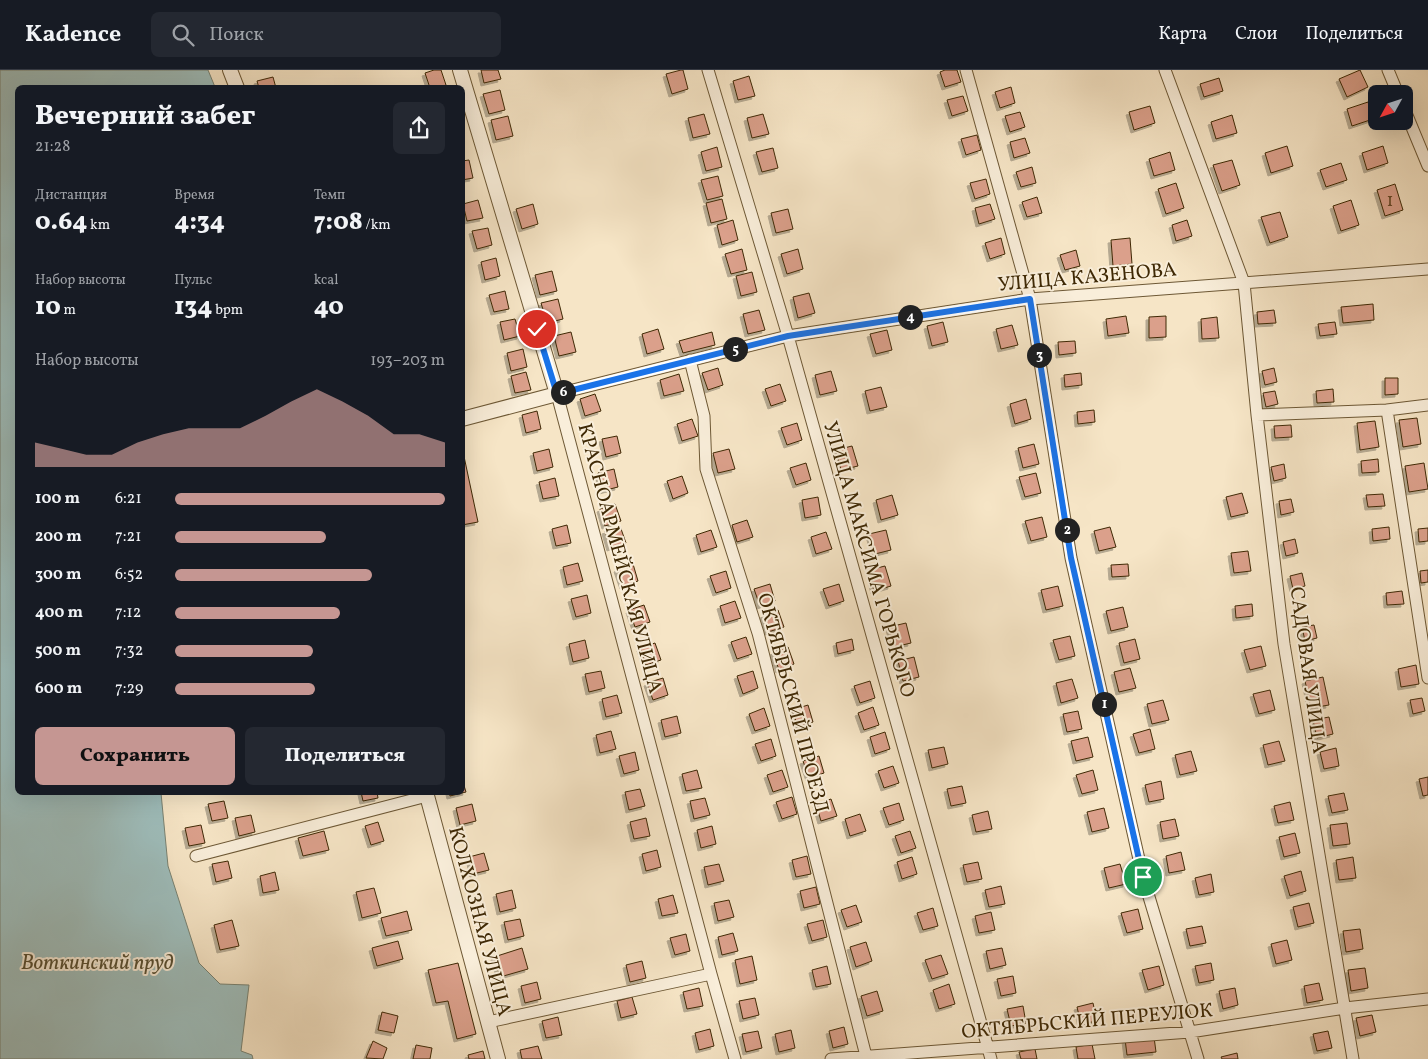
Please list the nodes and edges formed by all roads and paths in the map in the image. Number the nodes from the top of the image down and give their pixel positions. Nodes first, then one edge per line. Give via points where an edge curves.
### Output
1 (230, 70) edge
2 (460, 70) edge
3 (708, 70) edge
4 (966, 70) edge
5 (1165, 70) edge
6 (1388, 70) edge
7 (236, 85) edge
8 (464, 85) edge
9 (1394, 85) edge
10 (465, 87) edge
11 (1413, 130) edge
12 (1428, 166) edge
13 (1428, 269) edge
14 (1244, 283) junction
15 (1030, 299) junction
16 (788, 336) junction
17 (690, 360) junction
18 (557, 394) junction
19 (1428, 405) edge
20 (1387, 410) junction
21 (1257, 415) junction
22 (465, 418) edge
23 (1428, 678) edge
24 (423, 795) edge
25 (427, 795) edge
26 (196, 856) dead end
27 (711, 974) junction
28 (1428, 999) edge
29 (1344, 1008) junction
30 (488, 1022) junction
31 (1190, 1032) junction
32 (988, 1047) junction
33 (866, 1056) junction
34 (498, 1059) edge
35 (735, 1059) edge
36 (831, 1059) edge
37 (992, 1059) edge
38 (1198, 1059) edge
39 (1353, 1059) edge

1 - 7 street
2 - 8 street, КРАСНОАРМЕЙСКАЯ УЛИЦА
3 - 16 street, УЛИЦА МАКСИМА ГОРЬКОГО
4 - 15 street
5 - 14 street, САДОВАЯ УЛИЦА
6 - 9 street
10 - 18 street, КРАСНОАРМЕЙСКАЯ УЛИЦА
11 - 12 street
13 - 14 street, УЛИЦА КАЗЕНОВА
14 - 15 street, УЛИЦА КАЗЕНОВА
14 - 21 street, САДОВАЯ УЛИЦА
15 - 16 street, УЛИЦА КАЗЕНОВА
15 - 31 street via 1071,558 1143,877
16 - 17 street, УЛИЦА КАЗЕНОВА
16 - 32 street, УЛИЦА МАКСИМА ГОРЬКОГО
17 - 18 street, УЛИЦА КАЗЕНОВА
17 - 33 street, ОКТЯБРЬСКИЙ ПРОЕЗД via 704,416 706,469 758,633
18 - 22 street, УЛИЦА КАЗЕНОВА
18 - 27 street, КРАСНОАРМЕЙСКАЯ УЛИЦА
19 - 20 street
20 - 21 street
20 - 23 street
21 - 29 street, САДОВАЯ УЛИЦА via 1284,644
24 - 26 street
25 - 30 street, КОЛХОЗНАЯ УЛИЦА
27 - 30 street
27 - 35 street, КРАСНОАРМЕЙСКАЯ УЛИЦА
28 - 29 street, ОКТЯБРЬСКИЙ ПЕРЕУЛОК
29 - 31 street, ОКТЯБРЬСКИЙ ПЕРЕУЛОК
29 - 39 street, САДОВАЯ УЛИЦА
30 - 34 street, КОЛХОЗНАЯ УЛИЦА
31 - 32 street, ОКТЯБРЬСКИЙ ПЕРЕУЛОК
31 - 38 street
32 - 33 street, ОКТЯБРЬСКИЙ ПЕРЕУЛОК
32 - 37 street, УЛИЦА МАКСИМА ГОРЬКОГО
33 - 36 street, ОКТЯБРЬСКИЙ ПЕРЕУЛОК

